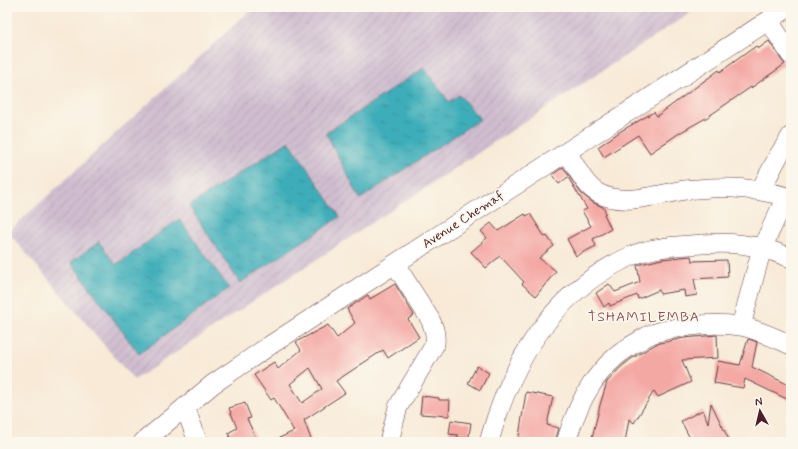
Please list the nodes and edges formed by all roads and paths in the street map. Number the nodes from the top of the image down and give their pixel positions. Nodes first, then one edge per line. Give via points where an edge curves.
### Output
1 (789, 7) edge
2 (768, 20) junction
3 (791, 55) edge
4 (791, 136) edge
5 (567, 152) junction
6 (760, 191) junction
7 (788, 198) edge
8 (762, 248) junction
9 (791, 258) edge
10 (394, 264) junction
11 (741, 326) junction
12 (791, 345) edge
13 (185, 407) junction
14 (143, 442) edge
15 (198, 442) edge
16 (389, 442) edge
17 (489, 442) edge
18 (566, 442) edge

1 - 2 street, Avenue Chemaf
2 - 3 street
2 - 5 street, Avenue Chemaf
4 - 6 street
5 - 6 street via 589,187 599,194 612,198 636,199 711,188
5 - 10 street, Avenue Chemaf
6 - 7 street
7 - 8 street
8 - 9 street
8 - 11 street
8 - 17 street via 726,243 651,250 632,256 599,274 550,315 534,338 505,392
10 - 13 street, Avenue Chemaf via 213,384
10 - 16 street via 430,319 436,336 435,344 398,407
11 - 12 street
11 - 18 street via 712,323 653,333 615,356 596,377 584,396
13 - 14 street, Avenue Chemaf
13 - 15 street

